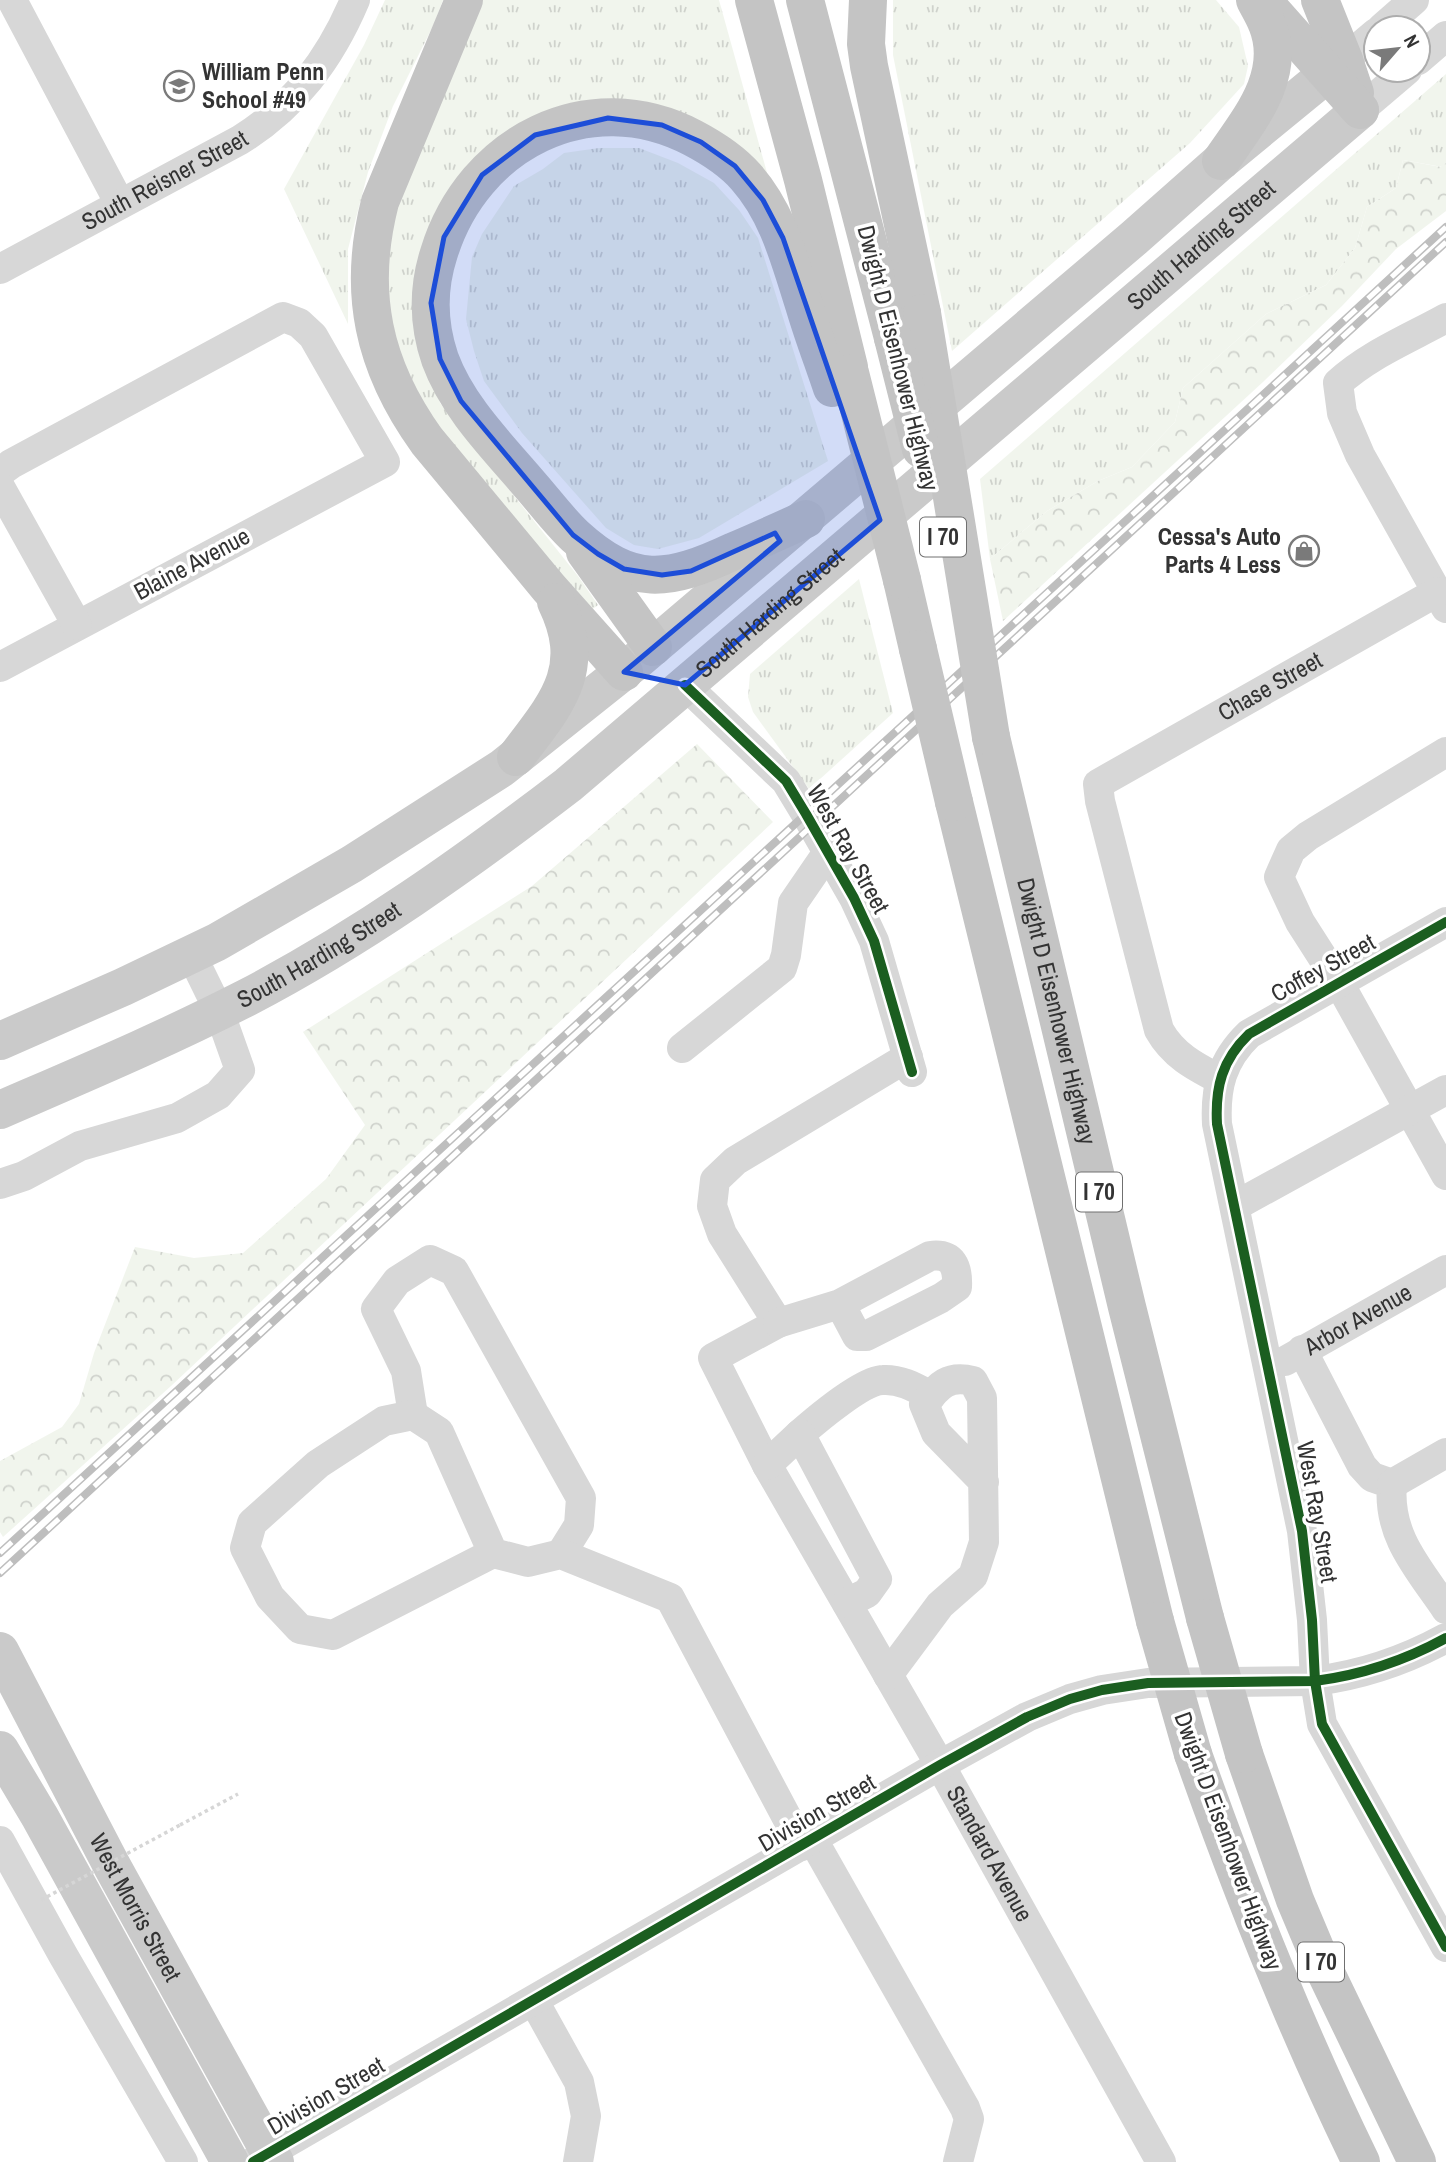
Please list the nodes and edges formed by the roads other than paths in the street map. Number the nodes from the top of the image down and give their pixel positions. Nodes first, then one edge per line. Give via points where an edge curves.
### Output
1 (12, 0) edge
2 (355, 0) edge
3 (464, 0) edge
4 (754, 0) edge
5 (805, 0) edge
6 (868, 0) edge
7 (1255, 0) edge
8 (1262, 0) edge
9 (1320, 0) edge
10 (1415, 0) edge
11 (1398, 14) edge
12 (1446, 36) edge
13 (1362, 45) edge
14 (1432, 48) edge
15 (1336, 66) junction
16 (1390, 84) edge
17 (1360, 110) junction
18 (1221, 160) junction
19 (120, 204) junction
20 (0, 270) edge
21 (1446, 318) edge
22 (841, 380) junction
23 (0, 472) edge
24 (0, 487) edge
25 (806, 519) junction
26 (573, 535) junction
27 (549, 587) junction
28 (1442, 600) edge
29 (77, 625) junction
30 (653, 647) junction
31 (0, 667) edge
32 (624, 672) junction
33 (685, 685) junction
34 (994, 751) junction
35 (1446, 752) edge
36 (516, 757) junction
37 (828, 852) junction
38 (1446, 922) edge
39 (191, 954) junction
40 (1339, 983) junction
41 (219, 1011) junction
42 (0, 1041) edge
43 (682, 1048) dead end
44 (1224, 1069) junction
45 (1446, 1090) edge
46 (0, 1110) edge
47 (1410, 1111) junction
48 (1446, 1175) edge
49 (0, 1184) edge
50 (1235, 1206) junction
51 (1446, 1270) edge
52 (840, 1304) dead end
53 (778, 1323) junction
54 (1303, 1350) junction
55 (1269, 1370) junction
56 (931, 1396) junction
57 (413, 1415) junction
58 (800, 1434) junction
59 (1446, 1453) edge
60 (767, 1465) junction
61 (984, 1482) junction
62 (1392, 1485) junction
63 (493, 1553) junction
64 (562, 1554) junction
65 (846, 1603) junction
66 (1446, 1609) edge
67 (1446, 1638) edge
68 (0, 1651) edge
69 (888, 1675) junction
70 (1315, 1681) junction
71 (0, 1750) edge
72 (940, 1765) junction
73 (0, 1841) edge
74 (807, 1843) junction
75 (1446, 1947) edge
76 (534, 2001) junction
77 (266, 2159) edge
78 (183, 2162) edge
79 (230, 2162) edge
80 (578, 2162) edge
81 (958, 2162) edge
82 (1161, 2162) edge
83 (1361, 2162) edge
84 (1417, 2162) edge

1 - 19 street
2 - 19 street, South Reisner Street via 328,56 285,106 240,140
3 - 27 highway via 380,202 370,250 373,323 388,376 410,419
4 - 22 highway, Dwight D Eisenhower Highway via 799,167
5 - 34 highway, Dwight D Eisenhower Highway / I 70, bridge
6 - 34 highway, bridge via 869,66 922,313
7 - 18 highway via 1268,26 1270,78 1259,106
8 - 15 highway
9 - 15 highway
10 - 11 street
12 - 14 street
13 - 15 street, South Harding Street
15 - 17 highway
15 - 18 main road, South Harding Street
16 - 17 street, South Harding Street
17 - 33 main road, South Harding Street
18 - 25 main road, South Harding Street
19 - 20 street, South Reisner Street
21 - 28 street via 1338,383 1342,413 1360,455
22 - 26 highway via 778,227 758,192 735,166 681,132 629,119 582,121 525,141 482,175 453,217 434,274 432,323 440,359 461,401
22 - 83 highway, Dwight D Eisenhower Highway / I 70, bridge via 901,580 1155,1622 1193,1754 1279,1980
23 - 29 street, Blaine Avenue via 283,317 313,336 385,462
24 - 29 street
25 - 26 highway via 701,567 662,575 624,569
25 - 30 main road, South Harding Street
26 - 30 highway
27 - 32 highway
27 - 36 highway via 565,621 570,666 557,702
28 - 44 street, Chase Street via 1098,784 1159,1030 1190,1064
29 - 31 street, Blaine Avenue
30 - 32 main road, South Harding Street
30 - 33 main road, West Ray Street
32 - 33 main road
32 - 36 main road, South Harding Street
33 - 37 street, West Ray Street via 786,781
33 - 41 main road, South Harding Street via 568,785 449,874 333,949
34 - 84 highway, Dwight D Eisenhower Highway / I 70, bridge via 1127,1307 1244,1754 1320,1958
35 - 40 street via 1291,850 1279,877 1300,922
36 - 39 main road, South Harding Street via 352,864
37 - 43 street via 793,903 782,968
37 - 53 street, West Ray Street via 874,941 910,1065 735,1161 715,1180 712,1206 722,1234
38 - 40 street, Coffey Street
39 - 41 street
39 - 42 main road, South Harding Street
40 - 44 street, Coffey Street via 1249,1034
40 - 47 street
41 - 46 main road, South Harding Street
41 - 49 street via 240,1070 218,1095 177,1118 80,1146
44 - 50 street, West Ray Street via 1217,1124
45 - 47 street
47 - 48 street
47 - 50 street
50 - 55 street, West Ray Street
51 - 54 street, Arbor Avenue
52 - 53 street
53 - 60 street, Standard Avenue via 713,1359
54 - 55 street, Arbor Avenue
54 - 62 street via 1362,1466 1372,1477
55 - 70 street, West Ray Street via 1306,1550
56 - 58 street via 907,1384 881,1379 841,1400
56 - 61 street via 924,1404 936,1433
56 - 61 street via 940,1384 960,1378 973,1381 982,1398
57 - 63 street via 439,1432
57 - 63 street via 384,1421 318,1464 252,1523 245,1548 270,1597 300,1629 333,1635
57 - 64 street via 406,1371 376,1309 397,1282 430,1260 454,1270 580,1498 579,1525
58 - 60 street
58 - 65 street via 877,1579 867,1593
59 - 62 street
60 - 65 street, Standard Avenue
61 - 69 street via 984,1542 973,1576 940,1605
62 - 66 street via 1396,1532
63 - 64 street via 528,1562
64 - 74 street via 670,1598
65 - 69 street, Standard Avenue
67 - 70 street, Division Street via 1384,1667
68 - 77 main road, West Morris Street
69 - 72 street, Standard Avenue
70 - 72 street, Division Street via 1148,1684 1102,1690 1027,1717
70 - 75 street, West Ray Street via 1322,1724
71 - 79 main road, West Morris Street
72 - 74 street, Division Street
72 - 82 street, Standard Avenue
73 - 78 street
74 - 76 street, Division Street
74 - 81 street via 969,2119
76 - 77 street, Division Street
76 - 80 street via 579,2082 586,2116

